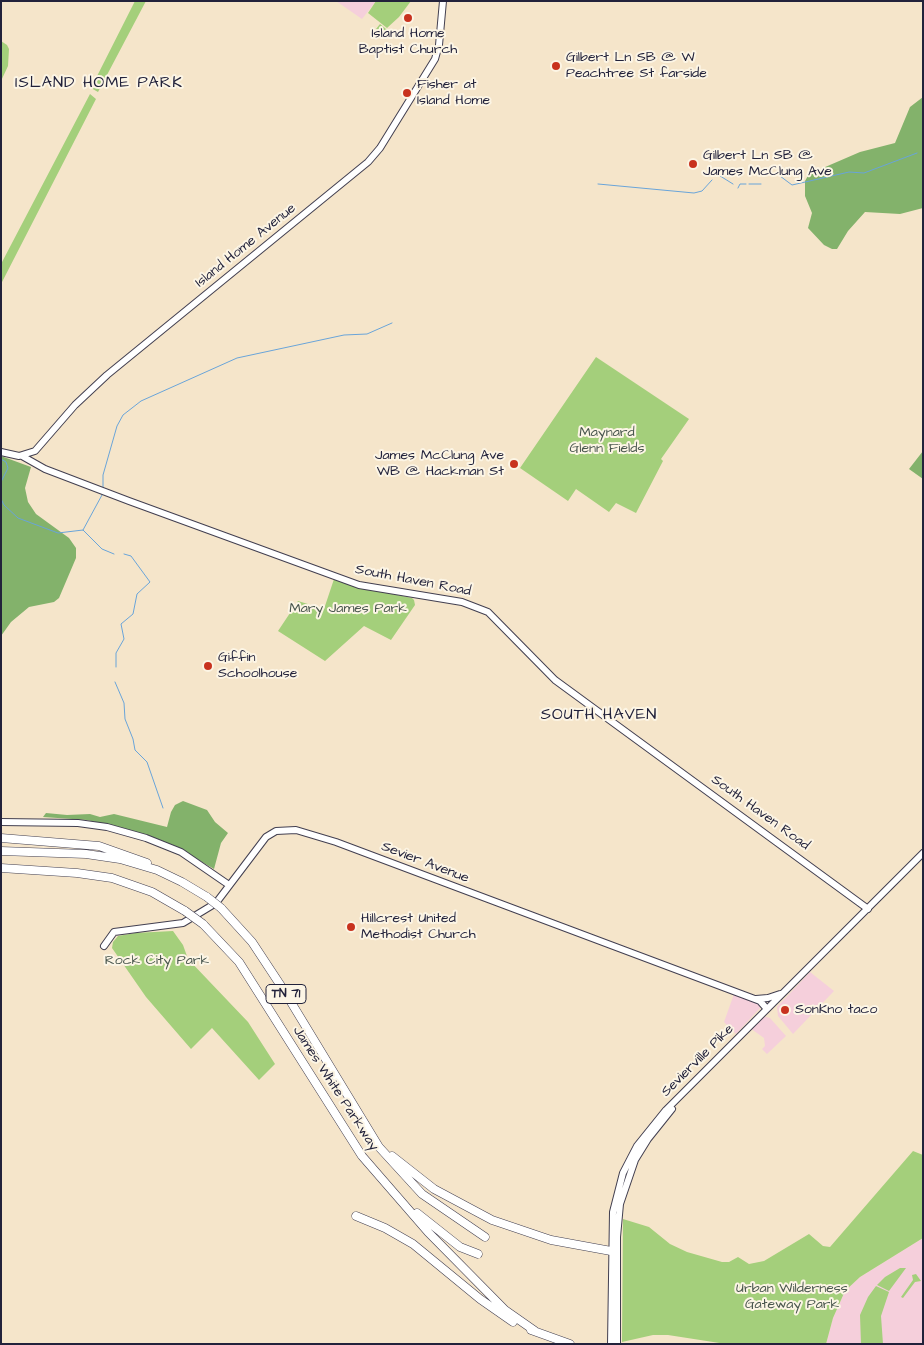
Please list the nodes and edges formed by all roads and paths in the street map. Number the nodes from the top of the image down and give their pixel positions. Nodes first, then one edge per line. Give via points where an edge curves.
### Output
1 (443, 1) edge
2 (1, 452) edge
3 (22, 456) junction
4 (1, 822) edge
5 (1, 838) edge
6 (1, 851) edge
7 (923, 853) edge
8 (1, 868) edge
9 (182, 882) junction
10 (229, 885) junction
11 (868, 909) junction
12 (104, 946) dead end
13 (783, 993) junction
14 (754, 999) junction
15 (767, 1010) junction
16 (680, 1098) junction
17 (365, 1125) junction
18 (377, 1175) junction
19 (356, 1216) dead end
20 (485, 1237) dead end
21 (614, 1251) junction
22 (478, 1254) dead end
23 (614, 1319) junction
24 (535, 1331) junction
25 (570, 1344) edge
26 (611, 1344) edge
27 (617, 1344) edge

1 - 3 street, Island Home Avenue via 435,60 368,162 107,375 35,450
2 - 3 street
3 - 11 street, South Haven Road via 129,501 359,585 462,602 488,612 555,680
4 - 10 street via 78,823 107,827 181,852
5 - 9 highway via 99,846 146,862
6 - 9 highway, James White Parkway / TN 71 via 86,854 120,859
7 - 11 street, Sevierville Pike
8 - 18 highway, James White Parkway / TN 71, bridge via 112,878 152,892 203,924 239,962 337,1119
9 - 17 highway, James White Parkway / TN 71, bridge via 221,908 252,942
10 - 12 street, Sevier Avenue via 216,903 183,923 114,932
10 - 14 street, Sevier Avenue via 266,837 283,830 301,831
11 - 13 street, Sevierville Pike
13 - 14 street
13 - 15 street, Sevierville Pike
14 - 15 street, Sevier Avenue
15 - 16 street, Sevierville Pike
16 - 21 street, Sevierville Pike via 642,1148 626,1181
16 - 21 street, Sevierville Pike via 643,1136 623,1173 613,1212
17 - 20 highway via 412,1184 435,1204
17 - 21 highway via 384,1148 416,1177 476,1212 551,1240
18 - 22 highway via 430,1226 460,1247
18 - 24 highway via 505,1310
19 - 24 highway via 408,1241 500,1313
21 - 23 street, Sevierville Pike
21 - 23 street, Sevierville Pike via 611,1264
23 - 26 street, Sevierville Pike
23 - 27 street, Sevierville Pike
24 - 25 highway

